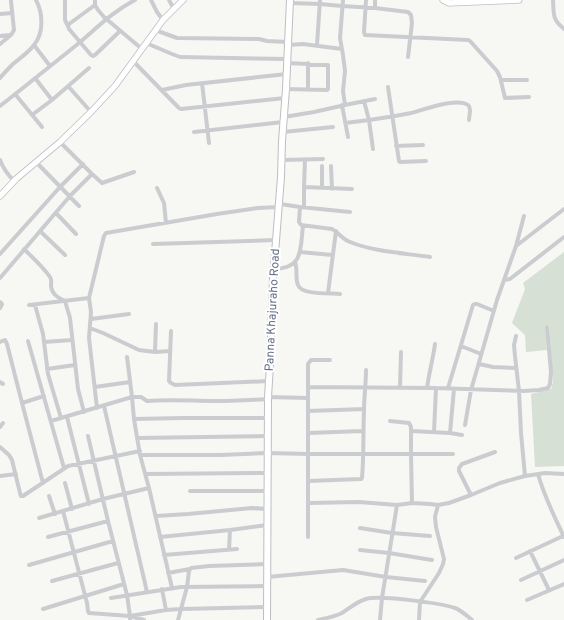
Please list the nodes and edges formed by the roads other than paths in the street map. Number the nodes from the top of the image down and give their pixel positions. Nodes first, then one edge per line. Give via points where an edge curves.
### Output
1 (36, 0) edge
2 (65, 0) edge
3 (135, 0) edge
4 (150, 0) edge
5 (169, 0) edge
6 (183, 0) edge
7 (343, 0) edge
8 (366, 0) edge
9 (375, 0) edge
10 (443, 0) edge
11 (519, 0) edge
12 (553, 0) edge
13 (11, 1) edge
14 (95, 2) edge
15 (290, 2) edge
16 (320, 2) edge
17 (342, 6) junction
18 (174, 8) junction
19 (365, 8) junction
20 (375, 8) junction
21 (12, 13) junction
22 (0, 14) edge
23 (107, 19) junction
24 (163, 20) junction
25 (68, 26) junction
26 (564, 29) edge
27 (155, 30) junction
28 (120, 31) junction
29 (11, 35) junction
30 (0, 36) edge
31 (411, 38) junction
32 (80, 42) junction
33 (146, 43) junction
34 (288, 43) junction
35 (0, 44) edge
36 (34, 45) junction
37 (317, 45) junction
38 (142, 48) junction
39 (342, 49) junction
40 (408, 57) dead end
41 (133, 61) junction
42 (287, 61) junction
43 (308, 64) junction
44 (50, 66) junction
45 (89, 68) dead end
46 (287, 74) junction
47 (0, 78) edge
48 (35, 78) junction
49 (501, 80) junction
50 (527, 80) dead end
51 (202, 82) junction
52 (68, 86) junction
53 (388, 87) dead end
54 (286, 89) junction
55 (308, 89) junction
56 (162, 90) junction
57 (15, 94) junction
58 (529, 96) dead end
59 (285, 98) junction
60 (375, 99) dead end
61 (52, 100) junction
62 (364, 101) junction
63 (343, 105) junction
64 (0, 106) edge
65 (204, 106) junction
66 (91, 112) junction
67 (32, 115) junction
68 (392, 116) junction
69 (284, 119) junction
70 (369, 120) junction
71 (469, 120) dead end
72 (345, 123) junction
73 (42, 127) dead end
74 (333, 127) dead end
75 (207, 130) junction
76 (194, 132) dead end
77 (283, 132) junction
78 (348, 137) dead end
79 (60, 142) junction
80 (209, 143) dead end
81 (423, 145) dead end
82 (396, 146) junction
83 (374, 149) dead end
84 (323, 159) dead end
85 (282, 160) junction
86 (305, 160) junction
87 (0, 161) edge
88 (426, 161) dead end
89 (36, 162) junction
90 (83, 164) junction
91 (322, 166) dead end
92 (331, 166) dead end
93 (134, 172) dead end
94 (92, 174) junction
95 (14, 181) junction
96 (60, 187) junction
97 (157, 188) dead end
98 (304, 188) junction
99 (322, 188) junction
100 (332, 189) junction
101 (352, 189) dead end
102 (0, 196) edge
103 (70, 196) junction
104 (279, 205) junction
105 (80, 206) dead end
106 (302, 207) junction
107 (564, 209) edge
108 (350, 212) dead end
109 (56, 213) junction
110 (524, 216) dead end
111 (166, 223) junction
112 (303, 226) junction
113 (40, 231) junction
114 (336, 231) junction
115 (76, 234) dead end
116 (564, 236) edge
117 (276, 240) junction
118 (153, 244) dead end
119 (516, 246) junction
120 (24, 249) junction
121 (300, 252) junction
122 (0, 254) edge
123 (65, 255) dead end
124 (332, 255) junction
125 (430, 257) dead end
126 (295, 262) junction
127 (274, 269) junction
128 (0, 278) edge
129 (504, 280) junction
130 (328, 293) junction
131 (340, 294) dead end
132 (89, 298) junction
133 (65, 301) junction
134 (0, 302) edge
135 (35, 304) junction
136 (29, 305) dead end
137 (0, 308) edge
138 (494, 310) junction
139 (129, 314) dead end
140 (91, 319) junction
141 (156, 324) dead end
142 (547, 327) dead end
143 (90, 328) junction
144 (171, 331) dead end
145 (516, 336) dead end
146 (72, 340) junction
147 (28, 341) dead end
148 (0, 342) edge
149 (44, 342) junction
150 (435, 344) dead end
151 (461, 346) junction
152 (170, 351) junction
153 (155, 352) junction
154 (401, 352) dead end
155 (482, 354) junction
156 (127, 357) dead end
157 (330, 360) dead end
158 (479, 364) junction
159 (75, 365) junction
160 (516, 368) junction
161 (47, 369) junction
162 (366, 370) dead end
163 (269, 381) junction
164 (130, 382) junction
165 (95, 387) junction
166 (308, 387) junction
167 (366, 388) junction
168 (400, 388) junction
169 (427, 388) junction
170 (436, 388) junction
171 (448, 388) junction
172 (454, 389) junction
173 (471, 390) junction
174 (519, 391) junction
175 (44, 396) junction
176 (132, 397) junction
177 (268, 398) junction
178 (308, 398) junction
179 (22, 403) junction
180 (104, 406) junction
181 (98, 408) junction
182 (364, 409) junction
183 (308, 411) junction
184 (84, 412) junction
185 (66, 417) junction
186 (61, 418) junction
187 (268, 418) junction
188 (134, 419) junction
189 (51, 421) junction
190 (390, 421) dead end
191 (465, 425) dead end
192 (363, 431) junction
193 (411, 431) junction
194 (434, 432) junction
195 (308, 433) junction
196 (450, 434) junction
197 (462, 435) dead end
198 (88, 436) dead end
199 (268, 436) junction
200 (137, 438) junction
201 (0, 447) edge
202 (495, 452) dead end
203 (140, 453) junction
204 (268, 453) junction
205 (308, 454) junction
206 (364, 454) junction
207 (411, 454) junction
208 (453, 454) dead end
209 (115, 456) junction
210 (94, 461) junction
211 (79, 464) junction
212 (64, 468) junction
213 (267, 473) junction
214 (16, 474) junction
215 (146, 474) junction
216 (538, 474) junction
217 (564, 474) edge
218 (0, 476) edge
219 (525, 476) junction
220 (308, 481) junction
221 (43, 483) junction
222 (64, 483) dead end
223 (149, 488) junction
224 (190, 491) dead end
225 (268, 491) junction
226 (125, 494) junction
227 (471, 495) junction
228 (49, 496) dead end
229 (103, 499) junction
230 (309, 503) junction
231 (412, 503) junction
232 (89, 504) junction
233 (397, 505) junction
234 (438, 505) junction
235 (72, 509) junction
236 (268, 509) junction
237 (63, 511) junction
238 (55, 514) junction
239 (156, 516) junction
240 (39, 518) dead end
241 (108, 521) junction
242 (267, 525) junction
243 (360, 528) dead end
244 (230, 530) junction
245 (68, 532) junction
246 (392, 533) junction
247 (430, 536) dead end
248 (564, 536) edge
249 (48, 537) dead end
250 (160, 537) junction
251 (308, 537) dead end
252 (113, 541) junction
253 (229, 550) junction
254 (237, 550) dead end
255 (360, 550) dead end
256 (530, 551) junction
257 (74, 552) junction
258 (389, 553) junction
259 (164, 555) junction
260 (516, 558) dead end
261 (432, 560) dead end
262 (564, 560) edge
263 (118, 563) junction
264 (267, 564) junction
265 (29, 565) dead end
266 (190, 569) junction
267 (540, 571) junction
268 (168, 573) junction
269 (79, 574) junction
270 (267, 577) junction
271 (386, 577) junction
272 (521, 580) dead end
273 (52, 581) dead end
274 (425, 581) dead end
275 (124, 584) junction
276 (564, 584) edge
277 (267, 586) junction
278 (187, 587) junction
279 (172, 588) junction
280 (162, 589) junction
281 (549, 590) junction
282 (147, 592) junction
283 (85, 595) junction
284 (127, 595) junction
285 (111, 598) dead end
286 (382, 598) junction
287 (527, 600) dead end
288 (420, 602) junction
289 (267, 607) junction
290 (43, 608) dead end
291 (181, 609) junction
292 (166, 610) junction
293 (338, 614) junction
294 (130, 618) edge
295 (341, 619) edge
296 (144, 620) edge
297 (178, 620) edge
298 (267, 620) edge
299 (318, 620) edge
300 (380, 620) edge
301 (419, 620) edge
302 (472, 620) edge

1 - 36 street via 40,8 41,24
2 - 25 street via 64,20
3 - 23 street
4 - 24 street
5 - 18 street
6 - 18 main road
7 - 17 street
8 - 19 street
9 - 20 street
10 - 11 main road via 449,3
12 - 26 street via 555,19
13 - 21 street
14 - 23 street via 98,10
14 - 25 street
15 - 16 street
15 - 34 main road, Panna Khajuraho Road
16 - 17 street
16 - 37 street
17 - 19 street
17 - 39 street
18 - 24 main road
19 - 20 street
19 - 31 street via 365,36
20 - 31 street via 410,13
21 - 22 street
21 - 29 street via 14,30
23 - 28 street
23 - 32 street
24 - 27 main road
25 - 32 street
27 - 33 main road
27 - 34 street via 177,38 259,39
28 - 32 street via 93,56
28 - 38 street
29 - 30 street
29 - 35 street
31 - 40 street
31 - 49 street via 468,40 496,68
32 - 44 street
33 - 38 main road
33 - 42 street via 180,57
34 - 37 street
34 - 42 main road, Panna Khajuraho Road
36 - 44 street
36 - 47 street
37 - 39 street
38 - 41 main road
39 - 63 street via 345,71
41 - 56 street
41 - 66 main road
42 - 43 street
42 - 46 main road, Panna Khajuraho Road
43 - 55 street
43 - 55 street via 329,66 328,90
44 - 48 street
45 - 52 street
46 - 51 street
46 - 54 main road, Panna Khajuraho Road
48 - 57 street
48 - 61 street
49 - 50 street
49 - 58 street via 505,98
51 - 56 street
51 - 65 street
52 - 61 street
52 - 66 street
53 - 68 street
54 - 55 street
54 - 59 main road, Panna Khajuraho Road
56 - 65 street via 181,109
57 - 64 street
57 - 67 street
59 - 65 street
59 - 69 main road, Panna Khajuraho Road
60 - 62 street
61 - 67 street
62 - 63 street
62 - 70 street
63 - 69 street
63 - 72 street
65 - 75 street
66 - 79 main road
67 - 73 street
68 - 70 street
68 - 71 street via 436,105 460,103 470,107
68 - 82 street
69 - 75 street
69 - 77 main road, Panna Khajuraho Road
70 - 72 street
70 - 83 street
72 - 78 street
74 - 77 street
75 - 76 street
75 - 80 street
77 - 85 main road, Panna Khajuraho Road
79 - 89 main road
79 - 90 street
81 - 82 street
82 - 88 street via 398,161
84 - 86 street
85 - 86 street
85 - 104 main road, Panna Khajuraho Road
86 - 98 street
87 - 95 street
89 - 95 main road
89 - 96 street
90 - 94 street
90 - 96 street
91 - 99 street
92 - 100 street
93 - 94 street via 102,183
94 - 103 street
95 - 102 main road
96 - 103 street
96 - 122 street
97 - 111 street via 164,203
98 - 99 street
98 - 106 street
99 - 100 street
100 - 101 street
103 - 105 street
103 - 109 street
104 - 106 street
104 - 111 street
104 - 117 main road, Panna Khajuraho Road
106 - 108 street
106 - 112 street via 299,222
107 - 119 street
109 - 113 street
109 - 115 street
110 - 119 street
111 - 132 street via 105,234
112 - 114 street
112 - 121 street
113 - 120 street
113 - 123 street
114 - 124 street
114 - 125 street via 356,244 395,253
116 - 129 street via 510,279
117 - 118 street
117 - 127 main road, Panna Khajuraho Road
119 - 129 street
120 - 128 street
120 - 133 street via 50,277 51,288 56,296
121 - 124 street
121 - 126 street
124 - 130 street
126 - 127 street via 282,269
126 - 130 street via 300,289
127 - 163 main road, Panna Khajuraho Road
129 - 138 street
130 - 131 street
132 - 133 street
132 - 140 street
133 - 135 street
133 - 146 street
134 - 137 street
135 - 136 street
135 - 149 street
138 - 151 street via 473,305
138 - 155 street
139 - 140 street
140 - 143 street
141 - 153 street
142 - 174 street via 550,384 548,388
143 - 153 street via 139,350
143 - 165 street
144 - 152 street
145 - 160 street
146 - 149 street
146 - 159 street
147 - 175 street
148 - 179 street via 5,340 7,344
149 - 161 street
150 - 169 street
151 - 155 street
151 - 171 street
152 - 153 street
152 - 163 street via 169,381 173,384
154 - 168 street
155 - 158 street
156 - 164 street
157 - 166 street via 309,362
158 - 160 street
158 - 173 street
159 - 161 street
159 - 184 street
160 - 174 street
161 - 186 street
162 - 167 street
163 - 177 main road, Panna Khajuraho Road
164 - 165 street
164 - 176 street
165 - 181 street
166 - 167 street
166 - 178 street
167 - 168 street
167 - 182 street
168 - 169 street
169 - 170 street
170 - 171 street
170 - 194 street
171 - 172 street
172 - 173 street
172 - 196 street
173 - 174 street
173 - 191 street
174 - 219 street
175 - 179 street
175 - 189 street
176 - 177 street via 141,397 147,401
176 - 180 street
176 - 188 street
177 - 178 street
177 - 187 main road, Panna Khajuraho Road
178 - 183 street
179 - 221 street
180 - 181 street
180 - 209 street
181 - 184 street
182 - 183 street
182 - 192 street
183 - 195 street
184 - 185 street
185 - 186 street
185 - 211 street
186 - 189 street
187 - 188 street
187 - 199 main road, Panna Khajuraho Road
188 - 200 street
189 - 212 street
190 - 193 street via 409,422
192 - 195 street
192 - 206 street
193 - 194 street
193 - 207 street
194 - 196 street
195 - 205 street
196 - 197 street
198 - 210 street
199 - 200 street
199 - 204 main road, Panna Khajuraho Road
200 - 203 street
201 - 214 street via 12,460
202 - 227 street via 462,464 459,468
203 - 204 street
203 - 209 street
203 - 215 street
204 - 205 street
204 - 213 main road, Panna Khajuraho Road
205 - 206 street
205 - 220 street
206 - 207 street
206 - 220 street via 362,478
207 - 208 street
207 - 231 street
209 - 210 street
209 - 226 street
210 - 211 street
210 - 229 street
211 - 212 street
211 - 232 street
212 - 221 street
213 - 215 street
213 - 225 main road, Panna Khajuraho Road
214 - 218 street
214 - 221 street via 22,496
215 - 223 street
216 - 217 street
216 - 219 street
216 - 248 street via 545,497
219 - 227 street
220 - 230 street
222 - 235 street
223 - 226 street
223 - 239 street
224 - 225 street
225 - 236 main road, Panna Khajuraho Road
226 - 229 street
226 - 282 street
227 - 234 street
228 - 238 street
229 - 232 street
229 - 241 street
230 - 233 street via 359,502
230 - 251 street
231 - 233 street
231 - 234 street
232 - 235 street
233 - 246 street
234 - 288 street via 436,527 444,559 439,573
235 - 237 street
236 - 239 street
236 - 242 main road, Panna Khajuraho Road
237 - 238 street
237 - 245 street
238 - 240 street
239 - 250 street
241 - 245 street
241 - 252 street
242 - 244 street
242 - 264 main road, Panna Khajuraho Road
243 - 246 street
244 - 250 street
244 - 253 street
245 - 249 street
245 - 257 street
246 - 247 street
246 - 258 street
248 - 256 street
250 - 259 street
252 - 257 street
252 - 263 street
253 - 254 street
253 - 259 street
255 - 258 street
256 - 260 street
256 - 267 street
257 - 265 street
257 - 269 street
258 - 261 street
258 - 271 street
259 - 268 street
262 - 267 street
263 - 269 street
263 - 275 street
264 - 266 street
264 - 270 main road, Panna Khajuraho Road
266 - 268 street
266 - 278 street
267 - 272 street
267 - 281 street
268 - 279 street
269 - 273 street
269 - 283 street
270 - 271 street via 343,570
270 - 277 main road, Panna Khajuraho Road
271 - 274 street
271 - 286 street
275 - 283 street
275 - 284 street
276 - 281 street
277 - 278 street
277 - 289 main road, Panna Khajuraho Road
278 - 279 street
278 - 291 street
279 - 280 street
280 - 282 street
280 - 292 street
281 - 287 street
282 - 284 street
283 - 290 street
283 - 294 street via 90,613
284 - 285 street
284 - 294 street
286 - 288 street
286 - 293 street via 368,598 357,602
286 - 300 street
288 - 301 street
288 - 302 street via 455,608
289 - 291 street
289 - 298 main road, Panna Khajuraho Road
291 - 292 street
291 - 297 street
292 - 294 street
293 - 295 street
293 - 299 street
294 - 296 street

